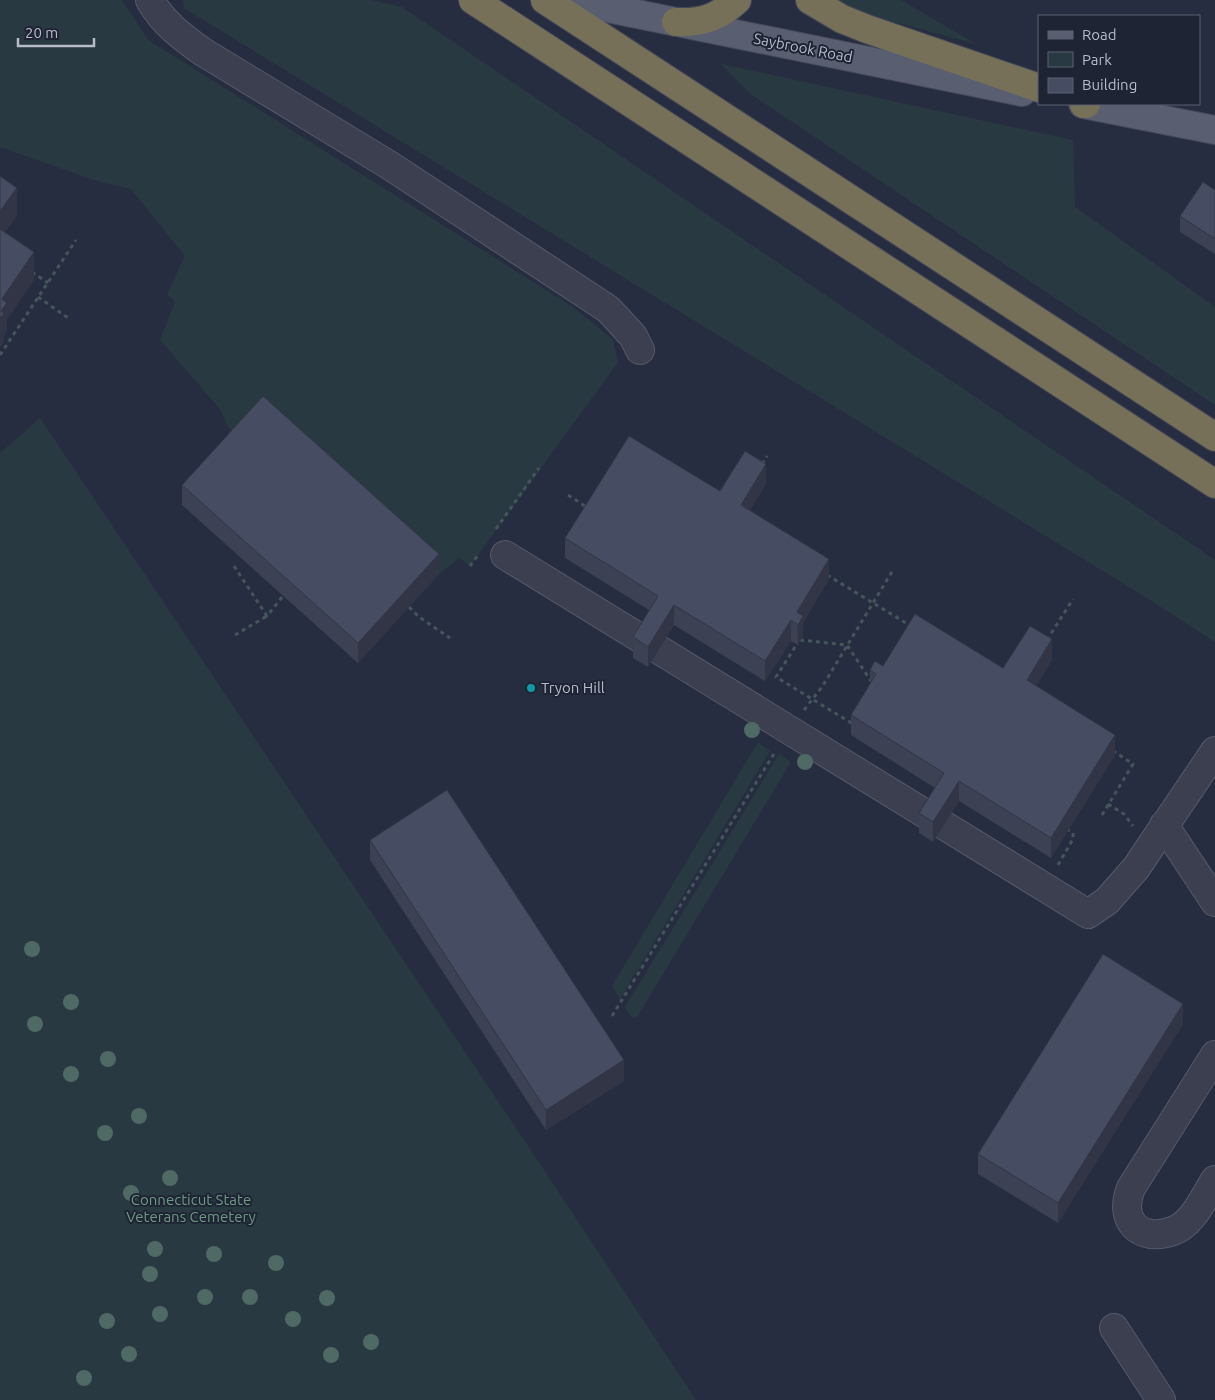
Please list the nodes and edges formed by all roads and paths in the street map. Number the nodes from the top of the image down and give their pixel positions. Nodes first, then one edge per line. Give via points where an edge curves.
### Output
1 (150, 0) edge
2 (473, 0) edge
3 (545, 0) edge
4 (568, 0) edge
5 (736, 0) edge
6 (810, 0) edge
7 (676, 22) junction
8 (1038, 88) edge
9 (1038, 95) edge
10 (1089, 105) edge
11 (1215, 130) edge
12 (76, 240) dead end
13 (24, 267) edge
14 (48, 283) junction
15 (38, 297) junction
16 (71, 320) dead end
17 (640, 350) dead end
18 (0, 355) edge
19 (1215, 437) edge
20 (767, 456) dead end
21 (762, 464) edge
22 (539, 468) dead end
23 (1215, 486) edge
24 (568, 495) dead end
25 (595, 501) edge
26 (589, 509) junction
27 (594, 512) edge
28 (493, 547) junction
29 (234, 566) dead end
30 (470, 566) dead end
31 (894, 570) dead end
32 (826, 574) edge
33 (283, 596) edge
34 (1073, 599) dead end
35 (874, 603) junction
36 (409, 607) edge
37 (267, 616) junction
38 (916, 629) edge
39 (235, 635) dead end
40 (450, 638) dead end
41 (800, 640) edge
42 (848, 645) junction
43 (795, 647) edge
44 (1042, 647) edge
45 (873, 684) edge
46 (822, 687) dead end
47 (857, 718) edge
48 (789, 730) junction
49 (1110, 749) edge
50 (1215, 751) edge
51 (1108, 804) junction
52 (1102, 815) dead end
53 (1164, 825) junction
54 (1149, 848) junction
55 (1215, 902) edge
56 (612, 1016) dead end
57 (1215, 1055) edge
58 (1215, 1180) edge
59 (1114, 1328) dead end
60 (1161, 1400) edge

1 - 17 street via 177,33 203,52 389,164 608,309 634,336
2 - 23 highway
3 - 19 highway
4 - 7 main road, Saybrook Road
5 - 7 highway via 709,20
6 - 8 highway via 867,29
7 - 9 main road, Saybrook Road
10 - 11 main road
12 - 14 path
13 - 14 path
14 - 15 path
15 - 16 path
15 - 18 path
20 - 21 path
22 - 28 path
24 - 26 path
25 - 26 path
26 - 27 path
28 - 30 path
28 - 48 street
29 - 37 path
31 - 35 path
32 - 35 path
33 - 37 path
34 - 44 path
35 - 38 path
35 - 42 path
36 - 40 path
37 - 39 path
41 - 42 path
42 - 45 path
42 - 46 path
43 - 47 path via 776,677 852,725
48 - 54 street via 1088,914 1120,889
48 - 56 path
49 - 51 path via 1133,764
50 - 53 street
51 - 52 path
51 - 54 path via 1129,818
53 - 54 street
53 - 55 street
57 - 58 street via 1131,1188 1125,1201 1127,1217 1142,1231 1174,1231 1189,1219
59 - 60 street

